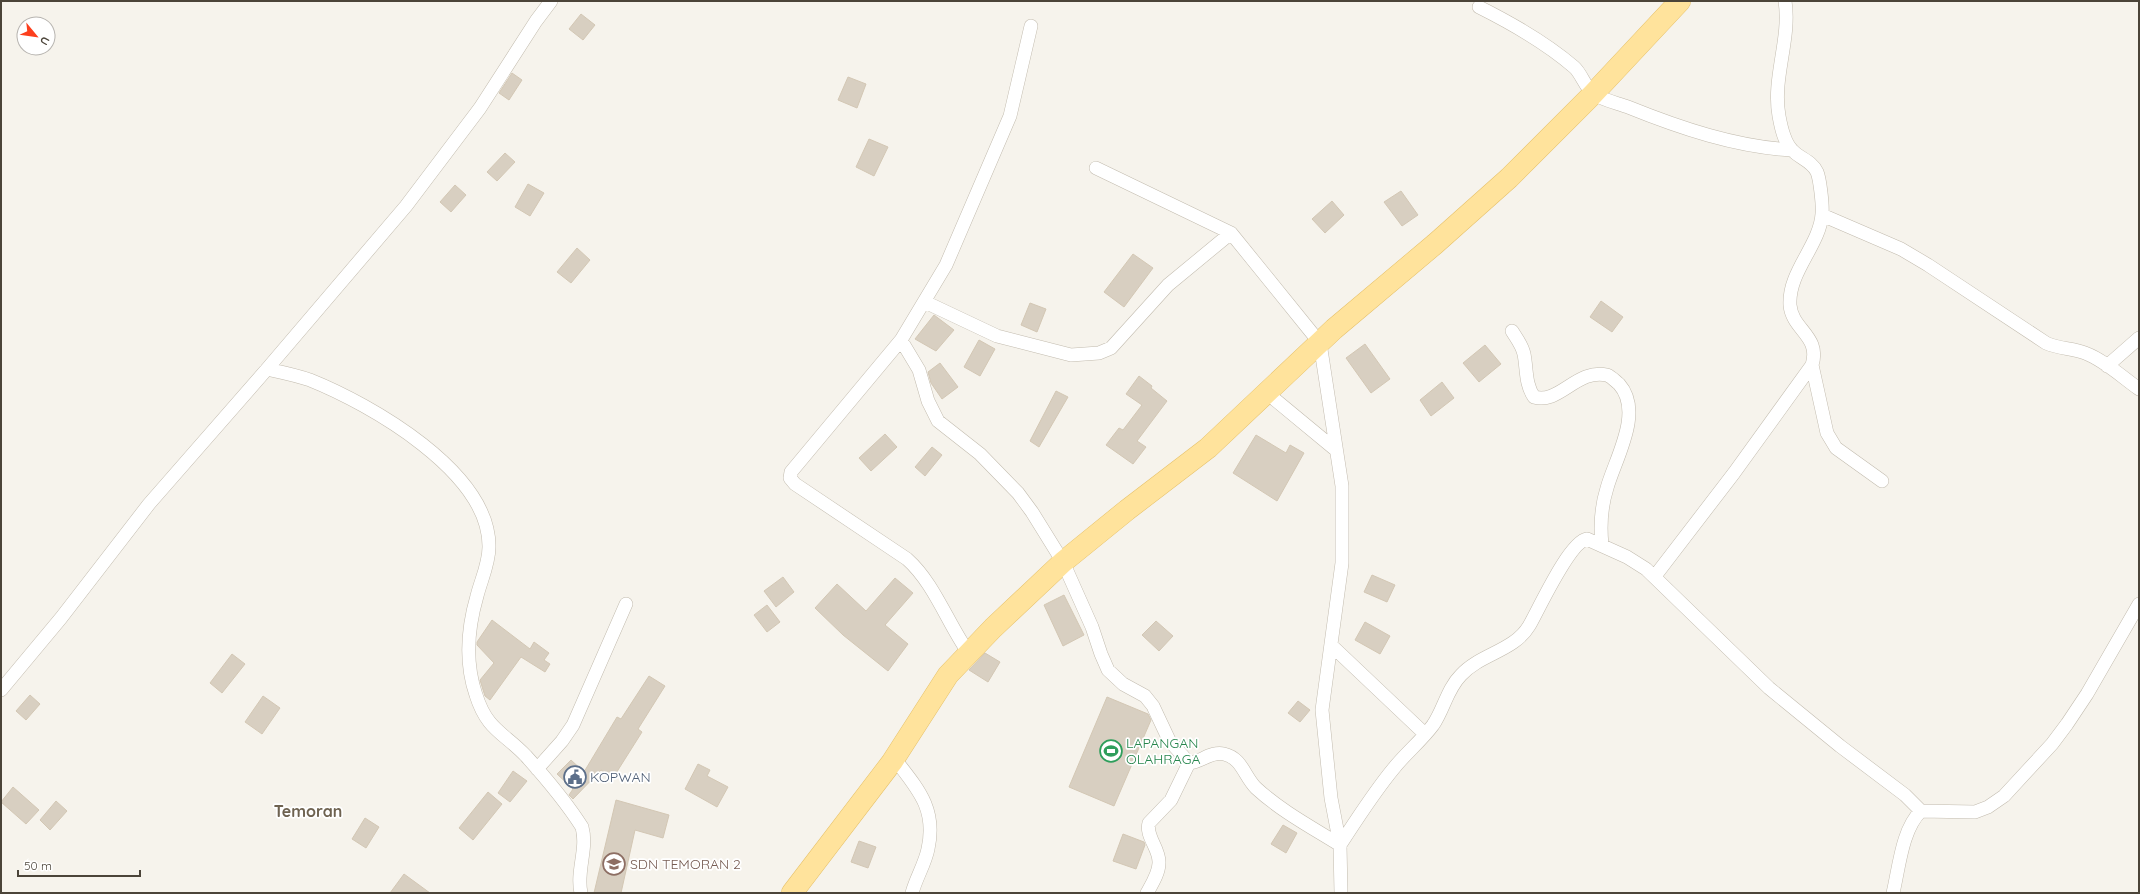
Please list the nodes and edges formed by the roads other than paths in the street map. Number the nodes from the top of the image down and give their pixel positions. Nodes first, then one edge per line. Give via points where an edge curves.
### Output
1 (552, 1) edge
2 (1680, 1) edge
3 (1785, 1) edge
4 (1479, 6) dead end
5 (1031, 26) dead end
6 (1593, 94) junction
7 (1792, 150) junction
8 (1096, 168) dead end
9 (1822, 215) junction
10 (1231, 233) junction
11 (925, 302) junction
12 (1512, 332) dead end
13 (2139, 338) edge
14 (901, 340) junction
15 (1320, 343) junction
16 (1812, 365) junction
17 (2107, 366) junction
18 (267, 369) junction
19 (2139, 389) edge
20 (1266, 393) junction
21 (1336, 450) junction
22 (1882, 481) dead end
23 (1602, 545) junction
24 (1063, 562) junction
25 (1655, 576) junction
26 (626, 604) dead end
27 (2139, 604) edge
28 (1331, 645) junction
29 (968, 652) junction
30 (1, 690) edge
31 (1425, 734) junction
32 (894, 758) junction
33 (1189, 763) junction
34 (536, 769) junction
35 (1921, 811) junction
36 (1340, 845) junction
37 (581, 893) edge
38 (792, 893) edge
39 (912, 893) edge
40 (1147, 893) edge
41 (1341, 893) edge
42 (1893, 893) edge

1 - 18 street via 536,21 480,108 406,206
2 - 6 main road
3 - 7 street via 1785,30 1778,95 1783,132
4 - 6 street via 1556,52 1575,69
5 - 11 street via 1010,116 946,265
6 - 7 street via 1655,118 1723,139 1764,148
6 - 15 main road via 1509,178
7 - 9 street via 1817,172
8 - 10 street
9 - 16 street via 1790,294 1790,307 1813,346 1815,354
9 - 17 street via 1901,249 1928,264 2052,346 2083,352
10 - 11 street via 1168,285 1111,348 1099,353 1070,355 997,336
10 - 15 street
11 - 14 street
12 - 23 street via 1520,342 1528,386 1534,397 1544,399 1576,380 1593,375 1608,375 1625,395 1627,432 1603,504 1600,526
13 - 17 street
14 - 24 street via 919,370 928,401 938,421 980,454 1018,493
14 - 29 street via 791,472 790,478 795,484 908,559 928,582 948,622
15 - 20 main road
15 - 21 street
16 - 22 street via 1831,441 1836,448
16 - 25 street
17 - 19 street
18 - 30 street via 149,504 61,618
18 - 34 street via 309,380 345,397 405,432 461,480 481,513 489,546 489,556 476,597 470,628 470,668 475,694 486,719
20 - 21 street
20 - 24 main road via 1208,448
21 - 28 street via 1342,486 1342,563
23 - 25 street via 1627,557
23 - 31 street via 1587,539 1578,543 1551,584 1528,628 1511,644 1477,662 1461,674 1439,715
24 - 29 main road
24 - 33 street via 1108,670 1123,684 1145,696 1153,706 1169,740
25 - 35 street via 1769,688 1905,795
26 - 34 street via 573,726
27 - 35 street via 2067,724 2004,796 1975,812
28 - 31 street
28 - 36 street via 1322,710
29 - 32 main road via 948,675
31 - 36 street via 1387,777
32 - 38 main road
32 - 39 street via 922,795 931,824 928,849
33 - 36 street via 1217,753 1235,758 1256,788 1284,810
33 - 40 street via 1172,800 1149,823 1148,830 1159,861 1157,874
34 - 37 street via 582,827 584,835 579,881
35 - 42 street via 1910,823
36 - 41 street

